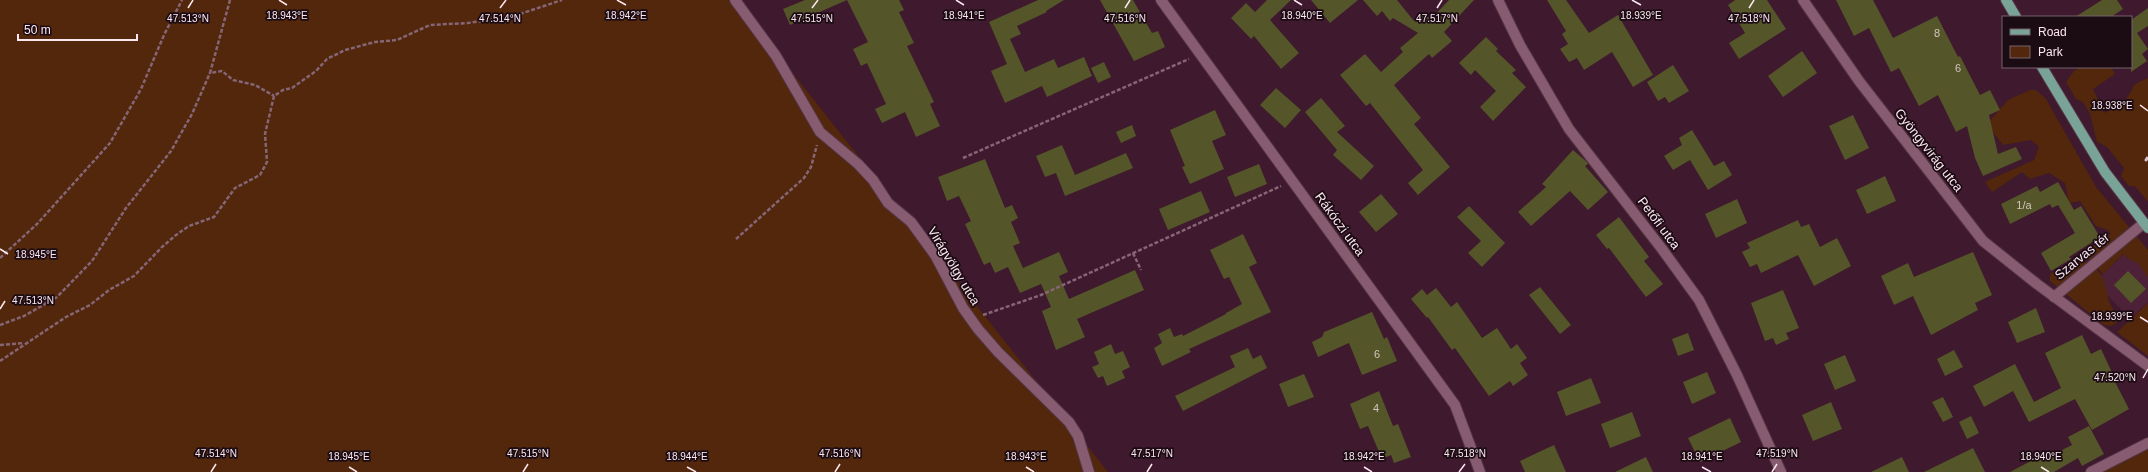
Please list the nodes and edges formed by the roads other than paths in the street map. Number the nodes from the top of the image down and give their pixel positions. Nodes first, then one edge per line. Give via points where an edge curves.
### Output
1 (735, 0) edge
2 (1161, 0) edge
3 (1498, 0) edge
4 (1804, 0) edge
5 (2006, 0) edge
6 (2015, 16) edge
7 (2043, 68) edge
8 (2146, 226) edge
9 (2054, 296) junction
10 (2148, 366) edge
11 (2148, 443) edge
12 (1089, 472) edge
13 (1480, 472) edge
14 (1781, 472) edge
15 (2091, 472) edge

1 - 12 street, Virágvölgy utca via 776,56 820,132 873,180 888,203 911,222 921,234 971,319 998,352 1069,422 1078,436
2 - 13 street, Rákóczi utca via 1455,405
3 - 14 street, Petőfi utca via 1520,45 1569,129 1699,300
4 - 9 street, Gyöngyvirág utca via 1859,81 1983,241
5 - 6 main road
7 - 8 main road via 2105,172
8 - 9 street, Szarvas tér
9 - 10 street, Szarvas tér
11 - 15 street

